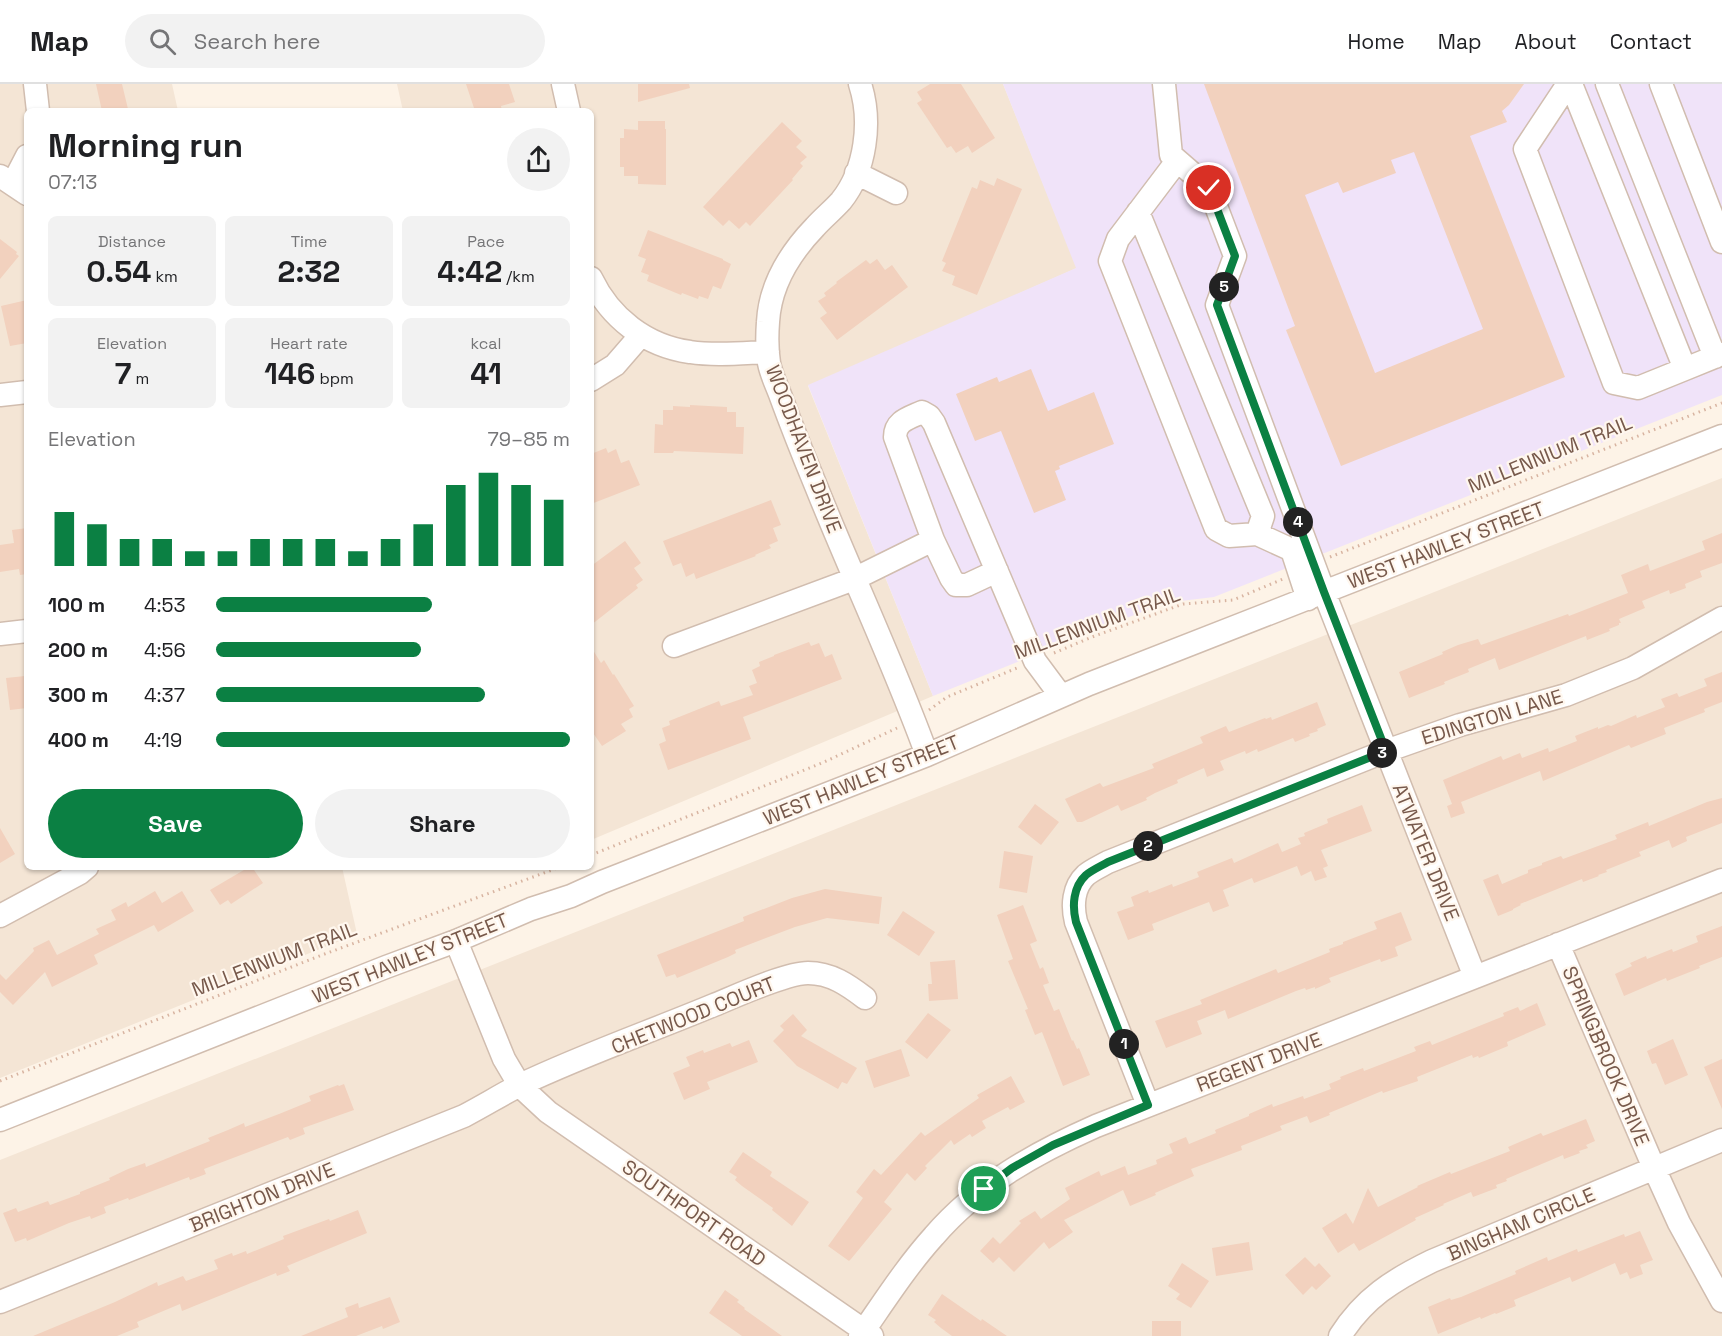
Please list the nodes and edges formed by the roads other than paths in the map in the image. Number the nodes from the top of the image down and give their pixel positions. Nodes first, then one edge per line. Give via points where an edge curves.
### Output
1 (35, 84) edge
2 (563, 84) edge
3 (860, 84) edge
4 (1164, 84) edge
5 (1569, 84) edge
6 (1608, 84) edge
7 (1661, 84) edge
8 (38, 108) edge
9 (568, 108) edge
10 (1177, 161) junction
11 (24, 162) edge
12 (856, 173) junction
13 (13, 184) edge
14 (896, 194) dead end
15 (1138, 212) junction
16 (1722, 242) edge
17 (594, 285) edge
18 (641, 335) junction
19 (768, 352) junction
20 (1718, 356) edge
21 (1685, 369) junction
22 (594, 378) edge
23 (24, 392) edge
24 (0, 395) edge
25 (1722, 436) edge
26 (1257, 534) junction
27 (933, 540) junction
28 (1306, 567) junction
29 (997, 571) junction
30 (854, 579) junction
31 (1316, 596) junction
32 (1722, 618) edge
33 (24, 631) edge
34 (0, 634) edge
35 (674, 646) dead end
36 (1061, 696) junction
37 (1386, 751) junction
38 (927, 755) junction
39 (84, 870) edge
40 (1722, 880) edge
41 (0, 916) edge
42 (456, 941) junction
43 (1558, 944) junction
44 (1475, 977) junction
45 (865, 998) dead end
46 (520, 1086) junction
47 (1148, 1105) junction
48 (0, 1120) edge
49 (1722, 1140) edge
50 (1653, 1168) junction
51 (1722, 1301) edge
52 (0, 1302) edge
53 (866, 1334) edge
54 (1340, 1336) edge

1 - 8 street
2 - 9 street
3 - 12 street, WOODHAVEN DRIVE via 866,119 865,143
4 - 10 street via 1171,155
5 - 21 street
5 - 21 street via 1525,149 1614,383 1638,388
6 - 20 street
7 - 16 street
10 - 15 street
10 - 28 street via 1209,188 1235,256 1217,305
11 - 13 street
12 - 14 street
12 - 19 street, WOODHAVEN DRIVE via 840,201 790,256 780,276 771,300
15 - 26 street via 1263,516
15 - 26 street via 1118,239 1110,261 1216,529 1229,536
17 - 18 street via 622,321
18 - 19 street via 690,352
18 - 22 street via 615,365
19 - 30 street, WOODHAVEN DRIVE via 769,365 796,438
20 - 21 street
23 - 24 street
25 - 31 street, WEST HAWLEY STREET
26 - 28 street via 1292,550
27 - 29 street via 956,585 967,585
27 - 29 street via 895,437 900,423 922,412 934,423
27 - 30 street
28 - 31 street, ATWATER DRIVE
29 - 36 street via 1035,661
30 - 35 street
30 - 38 street, WOODHAVEN DRIVE
31 - 36 street, WEST HAWLEY STREET
31 - 37 street, ATWATER DRIVE
32 - 37 street, EDINGTON LANE via 1633,668 1575,692
33 - 34 street
36 - 38 street, WEST HAWLEY STREET
37 - 44 street, ATWATER DRIVE
37 - 47 street, EDINGTON LANE via 1108,862 1085,876 1075,895 1076,922
38 - 42 street, WEST HAWLEY STREET
39 - 41 street
40 - 43 street, REGENT DRIVE
42 - 46 street, SOUTHPORT ROAD via 504,1059
42 - 48 street, WEST HAWLEY STREET
43 - 44 street, REGENT DRIVE
43 - 50 street, SPRINGBROOK DRIVE
44 - 47 street, REGENT DRIVE
45 - 46 street, CHETWOOD COURT via 828,975 791,976
46 - 52 street, BRIGHTON DRIVE via 464,1116
46 - 53 street, SOUTHPORT ROAD via 548,1112
47 - 53 street, REGENT DRIVE via 1053,1145 984,1189 935,1234
49 - 50 street, BINGHAM CIRCLE
50 - 51 street, SPRINGBROOK DRIVE
50 - 54 street, BINGHAM CIRCLE via 1403,1275 1373,1297

